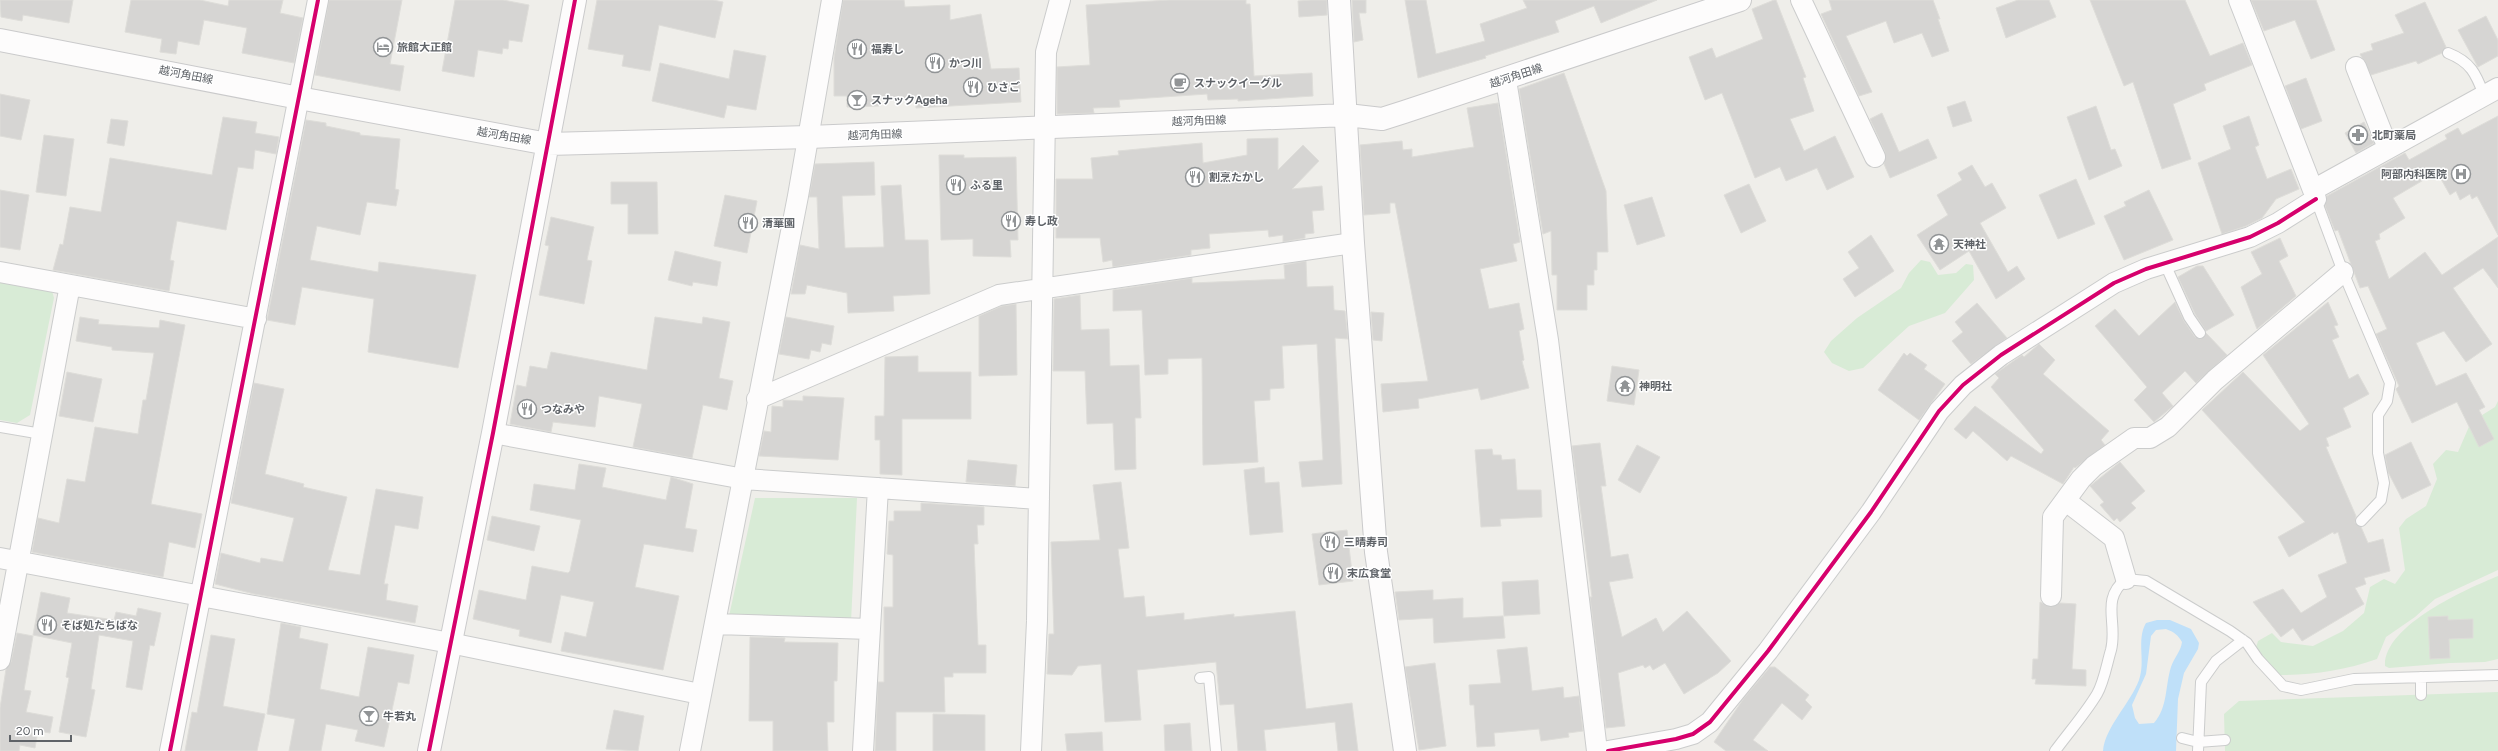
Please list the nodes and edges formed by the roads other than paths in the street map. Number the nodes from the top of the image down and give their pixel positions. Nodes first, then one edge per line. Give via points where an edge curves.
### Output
1 (318, 0) edge
2 (575, 0) edge
3 (832, 0) edge
4 (1060, 0) edge
5 (1339, 0) edge
6 (1740, 0) edge
7 (1802, 0) edge
8 (2239, 0) edge
9 (0, 40) edge
10 (2448, 53) dead end
11 (2356, 67) dead end
12 (1506, 80) junction
13 (2491, 92) edge
14 (299, 98) junction
15 (1347, 115) junction
16 (1044, 128) junction
17 (809, 138) junction
18 (548, 144) junction
19 (2388, 148) junction
20 (1875, 157) dead end
21 (2314, 195) junction
22 (1353, 243) junction
23 (2165, 264) junction
24 (0, 272) edge
25 (2343, 272) junction
26 (70, 285) junction
27 (1041, 289) junction
28 (256, 319) junction
29 (2200, 333) dead end
30 (757, 399) junction
31 (0, 427) edge
32 (493, 433) junction
33 (42, 434) junction
34 (744, 479) junction
35 (878, 488) junction
36 (1039, 499) junction
37 (2066, 501) junction
38 (2361, 521) dead end
39 (9, 560) edge
40 (2126, 579) junction
41 (201, 596) junction
42 (2051, 596) dead end
43 (715, 624) junction
44 (870, 629) junction
45 (2243, 640) junction
46 (450, 643) junction
47 (0, 660) edge
48 (2498, 675) edge
49 (2421, 677) junction
50 (1200, 678) dead end
51 (700, 694) junction
52 (2421, 695) dead end
53 (2182, 738) dead end
54 (2225, 740) dead end
55 (2198, 746) edge
56 (170, 751) edge
57 (429, 751) edge
58 (690, 751) edge
59 (863, 751) edge
60 (1031, 751) edge
61 (1216, 751) edge
62 (1405, 751) edge
63 (1597, 751) edge
64 (1608, 751) edge
65 (2056, 751) edge

1 - 14 street
2 - 18 main road
3 - 17 street
4 - 16 street via 1046,52
5 - 15 main road
6 - 12 main road, 越河角田線
7 - 20 street
8 - 21 street
9 - 14 main road, 越河角田線
10 - 13 lane via 2459,58 2474,71
11 - 19 street
12 - 15 main road, 越河角田線 via 1382,119
12 - 63 street via 1548,340
13 - 19 street
14 - 18 main road, 越河角田線
14 - 28 street
15 - 16 main road, 越河角田線
15 - 22 main road
16 - 17 main road, 越河角田線
16 - 27 street
17 - 18 main road, 越河角田線
17 - 30 street
18 - 32 main road
19 - 21 street
21 - 23 street via 2278,223 2250,237
21 - 25 lane
22 - 27 street
22 - 62 main road via 1376,552
23 - 29 lane via 2189,317
23 - 64 street via 2120,280 2086,299 2001,355 1963,386 1939,410 1871,512 1768,651 1710,722 1693,734 1676,740
24 - 26 street
25 - 37 street via 2215,380 2168,427 2150,438 2134,438 2094,466
25 - 38 lane via 2390,383 2387,401 2378,415 2378,453 2384,483 2381,500
26 - 28 street
26 - 33 street
27 - 30 street via 999,294
27 - 36 street
28 - 41 street
30 - 34 street
31 - 33 lane
32 - 34 street
32 - 46 main road
33 - 39 street
34 - 35 street
34 - 43 street
35 - 36 street
35 - 44 street
36 - 60 street
37 - 40 street via 2114,538
37 - 42 street via 2054,517
39 - 41 street
39 - 47 street
40 - 45 lane via 2146,581
40 - 65 lane via 2117,586 2111,597 2111,648 2098,692
41 - 46 street
41 - 56 street
43 - 44 street
43 - 51 street
44 - 59 street
45 - 49 lane via 2283,686 2301,690 2354,679
45 - 55 lane via 2216,661 2201,682
46 - 51 street
46 - 57 main road
48 - 49 lane
49 - 52 lane
50 - 61 lane via 1209,677
51 - 58 street
53 - 55 lane
54 - 55 lane

